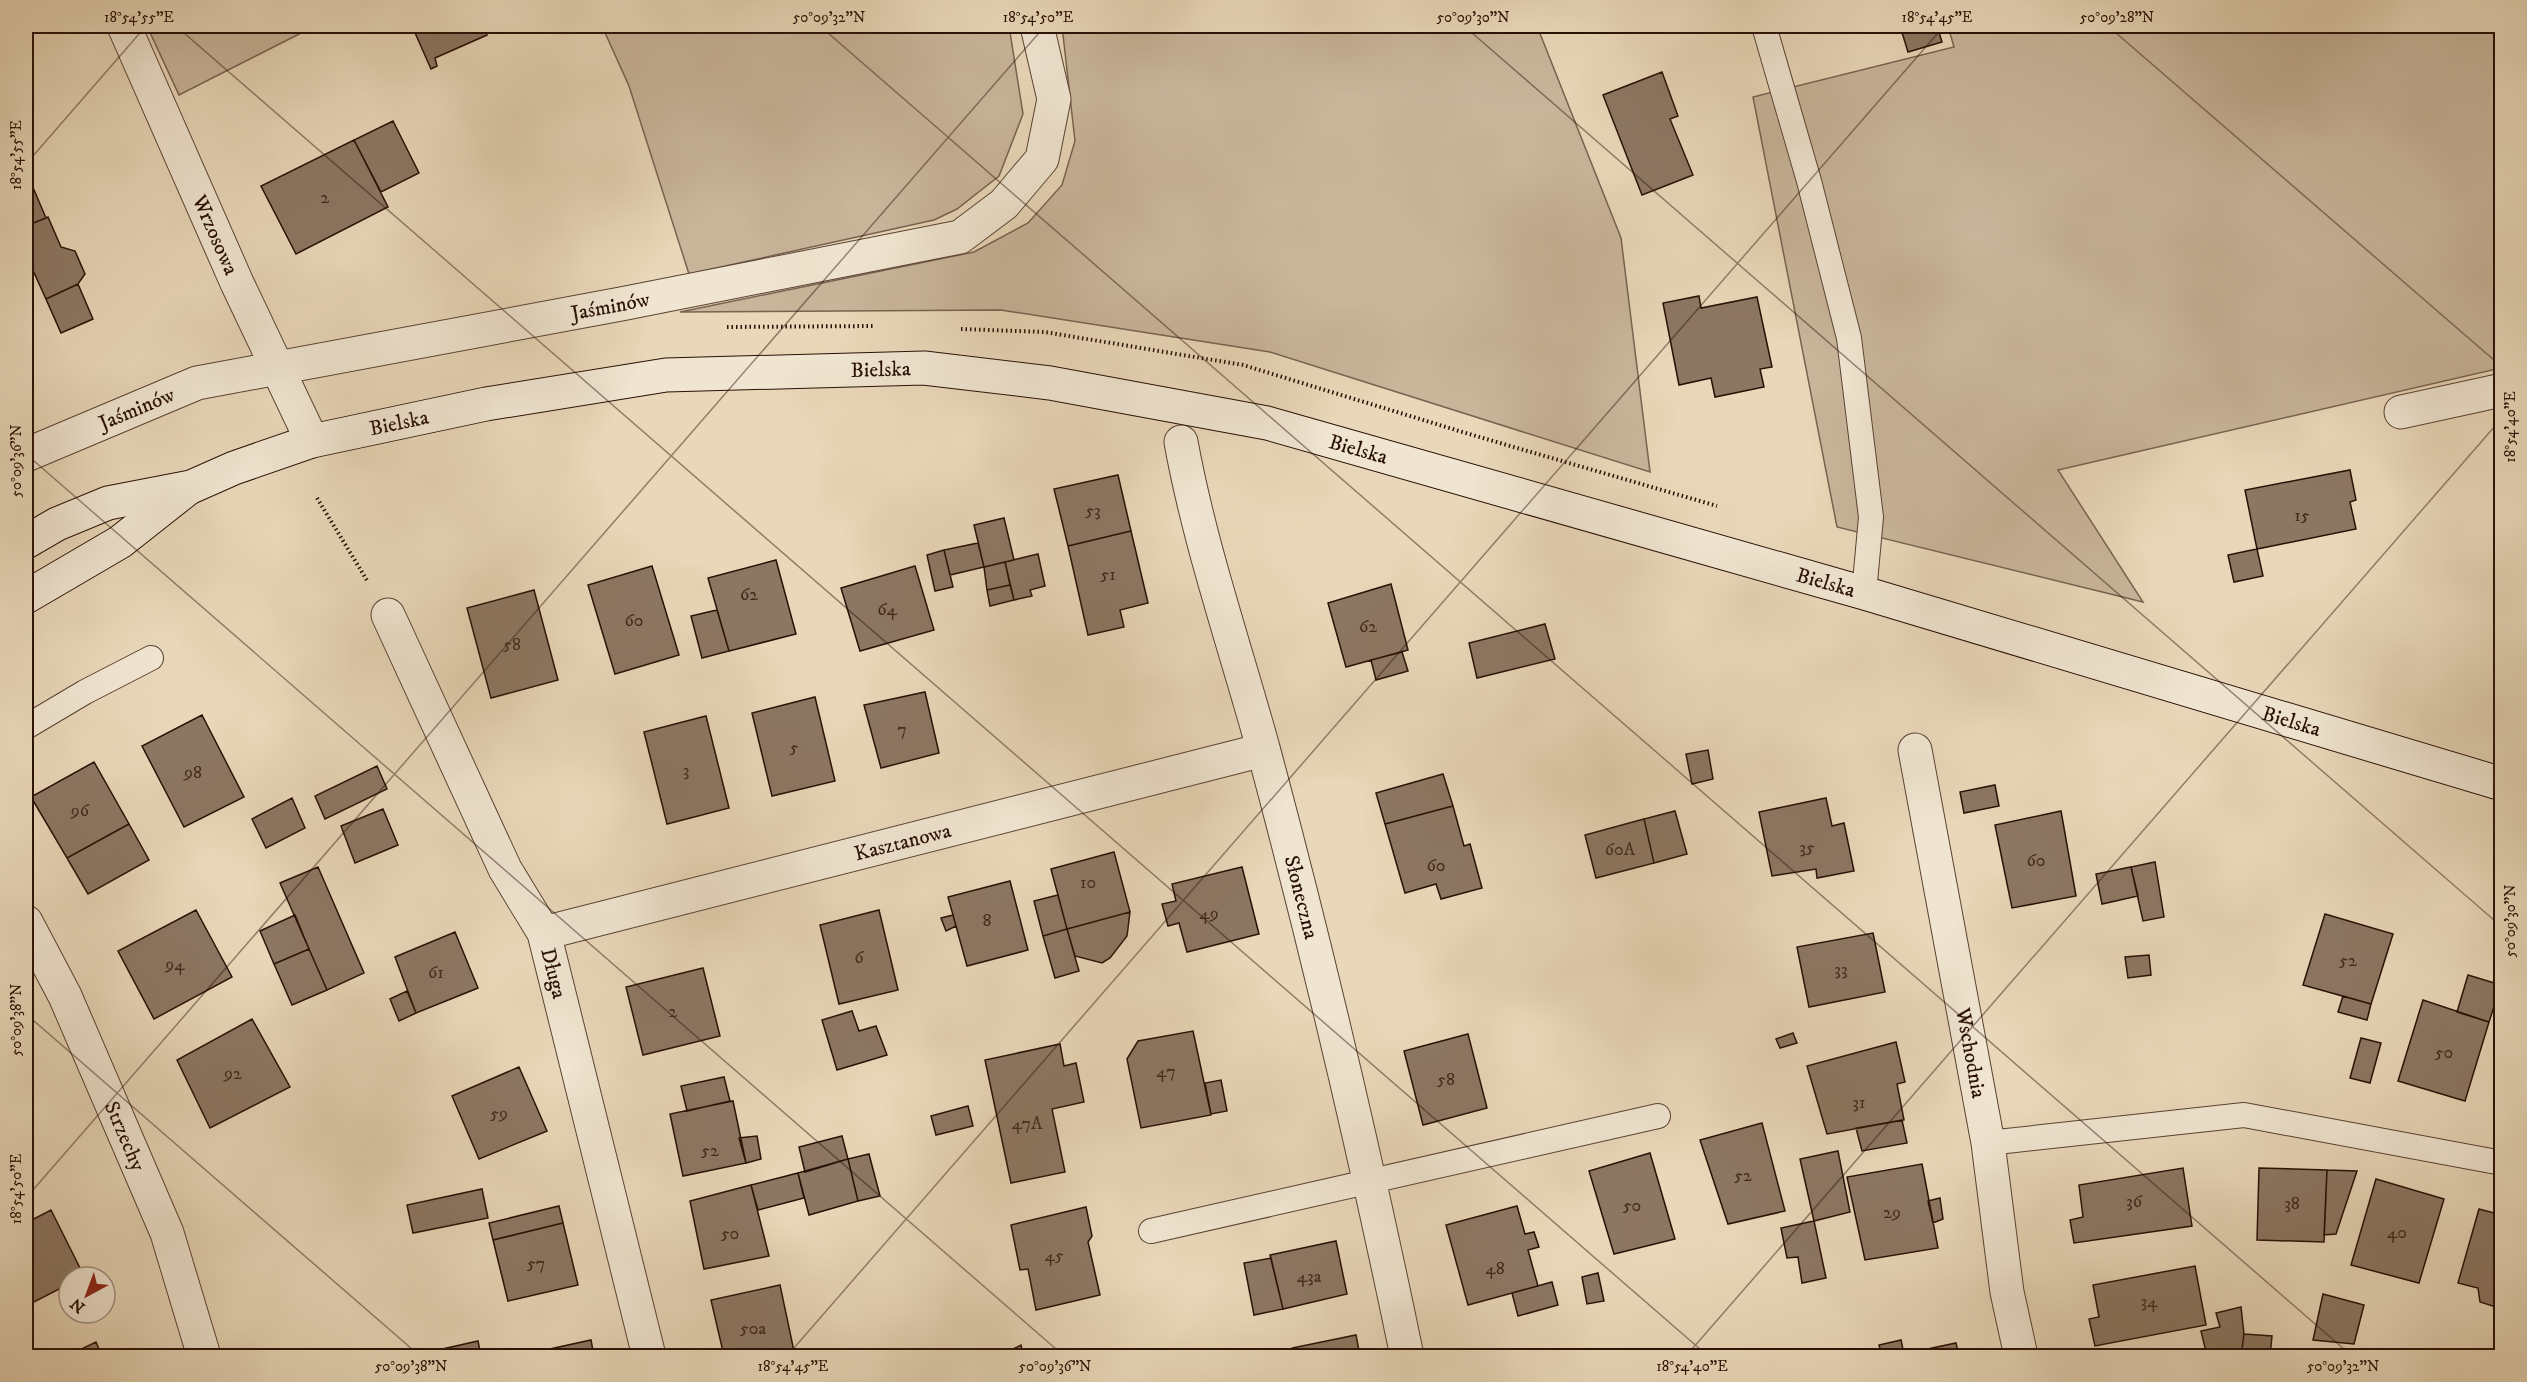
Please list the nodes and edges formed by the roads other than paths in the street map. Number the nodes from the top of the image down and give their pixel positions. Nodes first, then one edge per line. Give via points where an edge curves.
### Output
1 (124, 26) edge
2 (1037, 26) edge
3 (1764, 26) edge
4 (278, 367) junction
5 (2502, 390) edge
6 (2401, 412) dead end
7 (312, 441) junction
8 (1181, 442) dead end
9 (26, 455) edge
10 (191, 487) junction
11 (26, 542) edge
12 (1864, 594) junction
13 (26, 597) edge
14 (388, 615) road end
15 (151, 658) dead end
16 (26, 727) edge
17 (1263, 750) junction
18 (1915, 750) dead end
19 (2502, 784) edge
20 (26, 922) edge
21 (544, 933) junction
22 (1658, 1116) dead end
23 (1988, 1143) junction
24 (2502, 1162) edge
25 (1371, 1182) junction
26 (1151, 1231) dead end
27 (204, 1356) edge
28 (649, 1356) edge
29 (1407, 1356) edge
30 (2021, 1356) edge

1 - 4 street, Wrzosowa
2 - 4 street, Jaśminów via 1054,99 1042,159 1004,204 960,237
3 - 12 lane via 1849,338 1871,517
4 - 7 street, Wrzosowa
4 - 9 street, Jaśminów via 197,382
5 - 6 street
7 - 10 street, Bielska
7 - 12 street, Bielska via 486,404 666,375 924,368 1050,383 1267,423
8 - 17 street, Słoneczna via 1192,503
10 - 11 street, Bielska via 108,503
10 - 13 street, Bielska via 120,542
12 - 19 street, Bielska
14 - 21 street, Długa via 505,869
15 - 16 lane
17 - 21 street, Kasztanowa
17 - 25 street, Słoneczna
18 - 23 street, Wschodnia
20 - 27 street, Strzechy via 65,996 167,1233
21 - 28 street, Długa
22 - 25 lane
23 - 24 lane via 2244,1115
23 - 30 street, Wschodnia via 2007,1292
25 - 26 lane
25 - 29 street, Słoneczna

